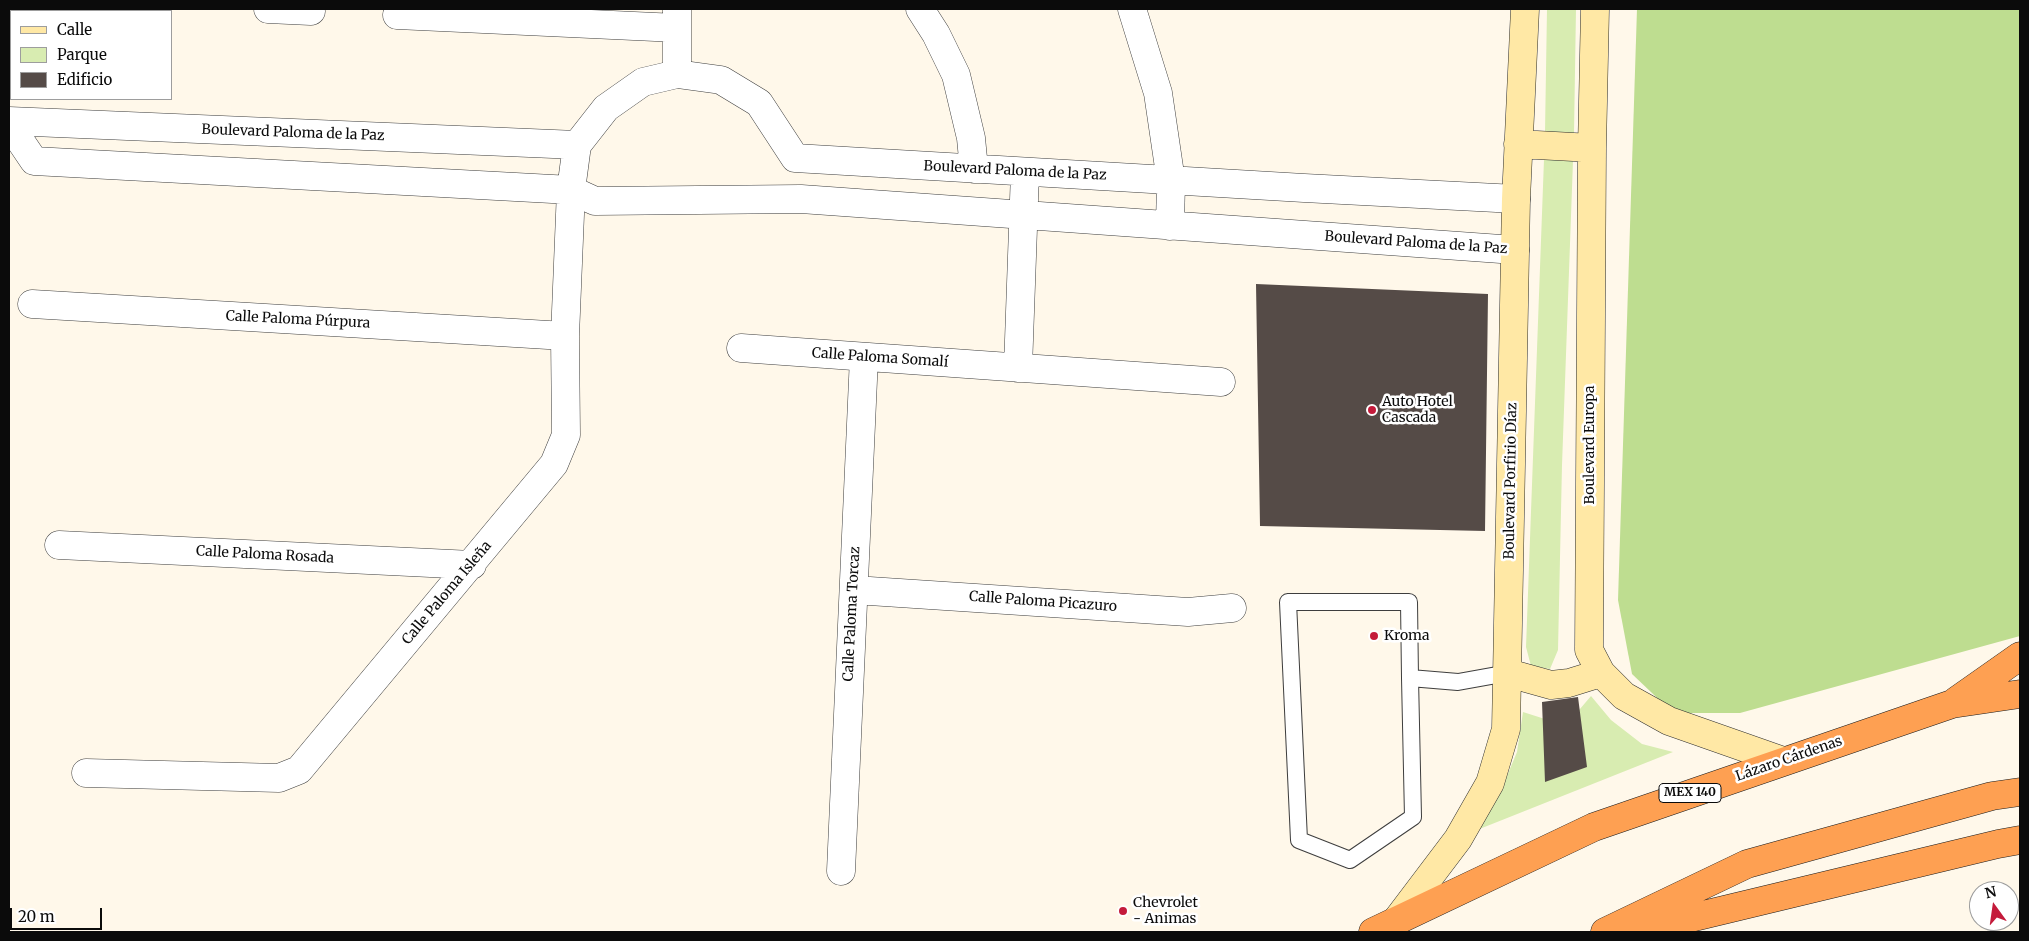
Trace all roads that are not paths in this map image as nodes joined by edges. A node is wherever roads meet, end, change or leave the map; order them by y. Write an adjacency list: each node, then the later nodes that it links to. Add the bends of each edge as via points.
1 (268, 9): 6 (street)
2 (920, 9): 14 (street, via 956,75 971,138)
3 (1132, 9): 16 (street, via 1158,93)
4 (1525, 9): 11 (main road, Boulevard Porfirio Díaz)
5 (1595, 9): 13 (main road, Boulevard Europa)
6 (311, 11)
7 (398, 14): 8 (street)
8 (677, 18): 9 (street)
9 (676, 74): 12 (street, Boulevard Paloma de la Paz, via 643,82 606,108); 14 (street, Boulevard Paloma de la Paz, via 721,80 759,104 794,158)
10 (9, 122): 12 (street, Boulevard Paloma de la Paz); 17 (street, Boulevard Paloma de la Paz, via 34,162)
11 (1518, 144): 13 (main road); 18 (main road, Boulevard Porfirio Díaz)
12 (577, 145): 17 (street, Boulevard Paloma de la Paz)
13 (1592, 148): 33 (main road, Boulevard Europa, via 1589,650)
14 (974, 168): 15 (street, Boulevard Paloma de la Paz)
15 (1025, 172): 16 (street, Boulevard Paloma de la Paz); 19 (street)
16 (1171, 180): 18 (street, Boulevard Paloma de la Paz); 20 (street)
17 (570, 190): 19 (street, Boulevard Paloma de la Paz, via 596,201 801,199); 23 (street, Calle Paloma Isleña)
18 (1516, 199): 21 (main road, Boulevard Porfirio Díaz)
19 (1023, 215): 20 (street, Boulevard Paloma de la Paz); 26 (street)
20 (1170, 226): 21 (street, Boulevard Paloma de la Paz)
21 (1515, 250): 34 (main road, Boulevard Porfirio Díaz)
22 (32, 304): 23 (street, Calle Paloma Púrpura)
23 (565, 336): 29 (street, Calle Paloma Isleña, via 566,435 554,464)
24 (741, 348): 25 (street, Calle Paloma Somalí)
25 (864, 357): 26 (street, Calle Paloma Somalí); 30 (street, Calle Paloma Torcaz)
26 (1018, 368): 27 (street, Calle Paloma Somalí)
27 (1221, 382)
28 (59, 545): 29 (street, Calle Paloma Rosada)
29 (472, 565): 39 (street, Calle Paloma Isleña, via 299,770 279,778)
30 (854, 590): 31 (street, Calle Paloma Picazuro, via 1188,612); 42 (street, Calle Paloma Torcaz)
31 (1232, 608)
32 (2020, 656): 37 (highway)
33 (1601, 672): 34 (main road, via 1569,683 1550,685); 38 (main road, Boulevard Europa, via 1624,696 1669,721)
34 (1508, 673): 35 (lane, via 1458,682); 43 (main road, Boulevard Porfirio Díaz, via 1506,729 1490,783 1458,839)
35 (1410, 678): 35 (lane, via 1413,817 1350,860 1299,840 1288,602 1409,602)
36 (2020, 694): 37 (highway, Lázaro Cárdenas / MEX 140)
37 (1952, 704): 38 (highway, Lázaro Cárdenas / MEX 140)
38 (1783, 761): 43 (highway, Lázaro Cárdenas / MEX 140, via 1594,826)
39 (86, 773)
40 (2020, 792): 44 (highway, via 1992,796 1748,864)
41 (2020, 840): 45 (highway)
42 (841, 871)
43 (1385, 927)
44 (1605, 932)
45 (1630, 932)

